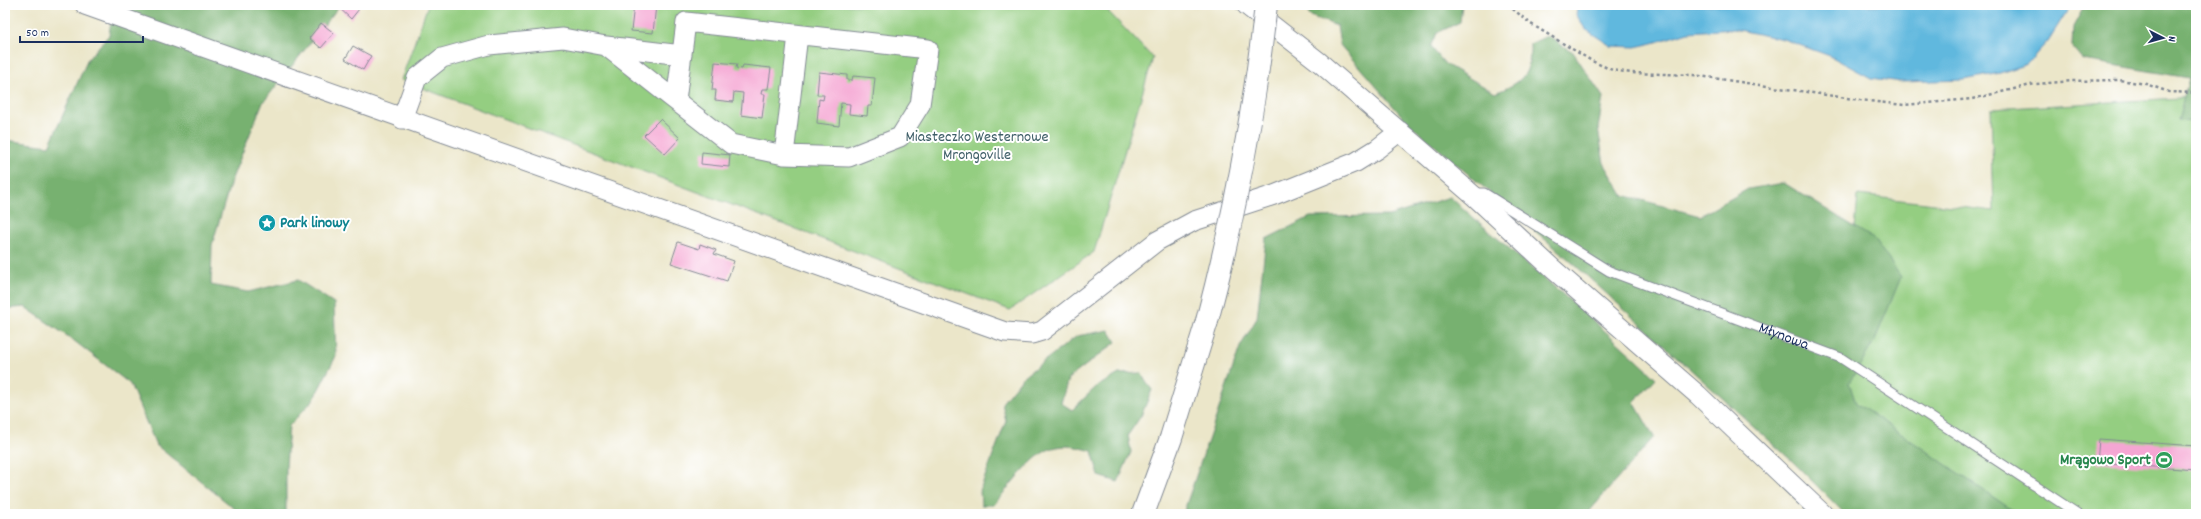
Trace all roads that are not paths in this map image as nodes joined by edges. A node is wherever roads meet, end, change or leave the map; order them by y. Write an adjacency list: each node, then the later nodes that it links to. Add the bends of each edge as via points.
1 (85, 5): 8 (street)
2 (1246, 5): 9 (street, via 1318,61)
3 (1266, 5): 12 (main road, bridge, via 1244,161 1233,216 1207,321 1171,438)
4 (798, 35): 6 (street, via 686,22); 10 (street); 10 (street, via 928,49 920,105 900,137 849,157)
5 (606, 46): 6 (street); 7 (street); 8 (street, via 563,38 489,45 442,58 417,78)
6 (682, 55): 7 (street)
7 (676, 101): 10 (street, via 731,144)
8 (402, 119): 9 (street, via 1005,332 1032,334 1053,324 1158,241 1194,221 1274,195 1356,162)
9 (1400, 131): 11 (street)
10 (784, 155)
11 (1474, 196): 13 (street, via 1553,269 1698,395); 14 (lane, Młynowa, via 1484,193 1609,271 1841,358)
12 (1143, 514)
13 (1823, 514)
14 (2078, 514)

